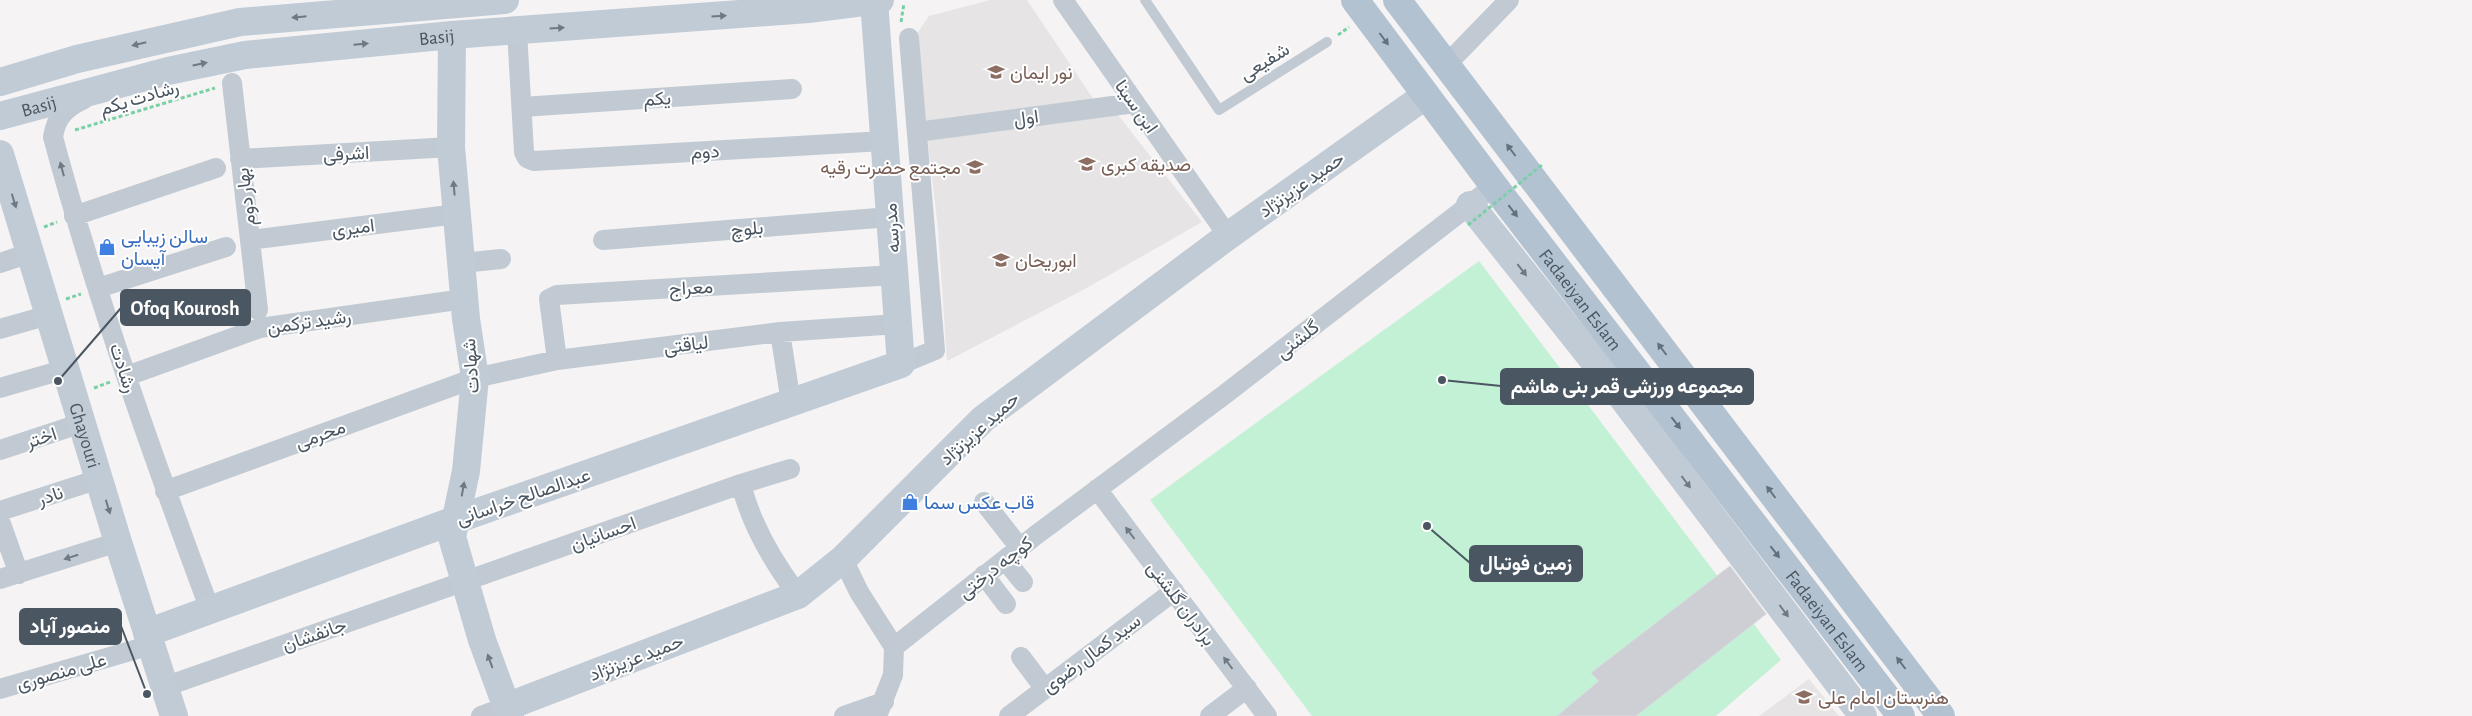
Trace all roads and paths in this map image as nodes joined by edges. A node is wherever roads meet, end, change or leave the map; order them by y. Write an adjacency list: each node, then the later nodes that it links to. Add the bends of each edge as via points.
1 (505, 0): 9 (street, Basij)
2 (877, 0): 10 (street, Basij, one-way to 2, via 808,9); 25 (street, مدرسه)
3 (904, 0): 11 (path)
4 (1063, 0): 20 (street, ابن سینا)
5 (1145, 0): 13 (lane, شفیعی, via 1220,110)
6 (1355, 0): 19 (main road, Fadaeiyan Eslam, one-way to 19)
7 (1397, 0): 14 (main road, Fadaeiyan Eslam)
8 (1509, 0): 14 (street)
9 (455, 2): 16 (street, Basij, one-way to 16, via 240,22 77,59)
10 (517, 31): 12 (street, Basij); 21 (street)
11 (905, 32): 23 (street)
12 (452, 35): 15 (street, Basij, one-way to 12, via 245,55); 26 (street, شهادت)
13 (1327, 42)
14 (1446, 65): 100 (main road, Fadaeiyan Eslam, one-way to 14)
15 (132, 80): 22 (street, Basij); 24 (street, via 99,92 63,112 55,124)
16 (0, 82)
17 (232, 83): 24 (path, رشادت یکم); 28 (street, بهار دوم)
18 (792, 89): 21 (street, یکم)
19 (1426, 95): 31 (main road, Fadaeiyan Eslam); 36 (street, حمید عزیزنژاد)
20 (1134, 103): 23 (street, اول); 36 (street, ابن سینا)
21 (522, 107): 25 (street, دوم, via 524,152 534,161)
22 (0, 116)
23 (917, 132): 53 (street, via 935,350)
24 (53, 137): 34 (street, رشادت, one-way to 24)
25 (884, 141): 35 (street, مدرسه)
26 (451, 147): 28 (street, اشرفی); 32 (street, شهادت, one-way to 26)
27 (0, 154): 39 (street, Ghayouri, one-way to 39)
28 (240, 160): 37 (street, بهار دوم)
29 (1542, 165): 33 (path, bridge)
30 (216, 168): 34 (street)
31 (1494, 186): 33 (street, گلشنی); 99 (main road, Fadaeiyan Eslam, one-way to 99)
32 (457, 214): 37 (street, امیری); 43 (street, شهادت)
33 (1469, 215): 65 (street, گلشنی); 98 (street, one-way to 98, via 1609,380)
34 (74, 216): 39 (path); 45 (street, رشادت)
35 (890, 217): 38 (street, بلوچ); 44 (street, مدرسه)
36 (1228, 236): 73 (street, حمید عزیزنژاد, via 983,419)
37 (250, 240): 48 (street, بهار دوم)
38 (603, 240)
39 (27, 243): 42 (street); 47 (street, Ghayouri)
40 (226, 247): 45 (street)
41 (501, 258): 43 (street)
42 (0, 262)
43 (462, 263): 46 (street, شهادت)
44 (894, 275): 49 (street, مدرسه); 52 (street, معراج, via 557,295 549,299 548,310)
45 (98, 288): 47 (path); 55 (street, رشادت)
46 (464, 299): 55 (street, رشید ترکمن, via 260,328); 56 (street, شهادت)
47 (48, 310): 50 (street); 54 (street, Ghayouri)
48 (258, 310)
49 (898, 324): 51 (street, لیاقتی); 53 (street, مدرسه)
50 (0, 329)
51 (780, 332): 52 (street, لیاقتی); 59 (street)
52 (557, 360): 56 (street, لیاقتی)
53 (901, 364): 59 (street, عبدالصالح خراسانی)
54 (66, 369): 57 (street); 58 (street, Ghayouri)
55 (127, 376): 58 (path); 66 (street, رشادت)
56 (475, 378): 66 (street, محرمی); 69 (street, شهادت, one-way to 56, via 460,507 466,471)
57 (0, 388)
58 (74, 395): 60 (street, Ghayouri)
59 (791, 402): 69 (street, عبدالصالح خراسانی)
60 (82, 423): 61 (street, اختر); 63 (street, Ghayouri)
61 (0, 450)
62 (790, 470): 64 (street, احسانیان)
63 (99, 479): 68 (street, نادر); 71 (street, Ghayouri, one-way to 71)
64 (741, 484): 77 (street, احسانیان); 80 (street, via 772,559)
65 (1097, 489): 72 (street, کوچه درختی); 79 (street, برادران گلشنی, one-way to 65)
66 (165, 491): 82 (street, رشادت)
67 (984, 502): 72 (street)
68 (0, 511)
69 (454, 520): 77 (street, شهادت, via 452,537); 82 (street, عبدالصالح خراسانی)
70 (0, 521): 74 (street)
71 (118, 542): 74 (street, one-way to 74); 83 (street, Ghayouri)
72 (1012, 554): 75 (street, کوچه درختی); 78 (street)
73 (842, 559): 80 (street, حمید عزیزنژاد); 84 (street)
74 (19, 574): 76 (street)
75 (984, 575): 81 (street); 84 (street, کوچه درختی)
76 (0, 580)
77 (464, 582): 86 (street, جانفشان); 91 (street, شهادت, one-way to 77)
78 (1023, 582)
79 (1174, 591): 87 (street, برادران گلشنی, one-way to 79); 89 (street, سید کمال رضوی)
80 (798, 595): 91 (street, حمید عزیزنژاد)
81 (1006, 604)
82 (210, 610): 83 (street, عبدالصالح خراسانی)
83 (149, 639): 86 (street, Ghayouri); 88 (street, علی منصوری)
84 (894, 647): 90 (street, via 893,675)
85 (1021, 657): 89 (street)
86 (164, 687): 92 (street, Ghayouri)
87 (1247, 688): 96 (street); 97 (street, برادران گلشنی)
88 (0, 689)
89 (1044, 689): 95 (street, سید کمال رضوی)
90 (880, 709): 94 (street)
91 (508, 712): 93 (street)
92 (174, 716)
93 (481, 716)
94 (844, 716)
95 (1008, 716)
96 (1210, 716)
97 (1267, 716)
98 (1863, 716)
99 (1901, 716)
100 (1941, 716)

